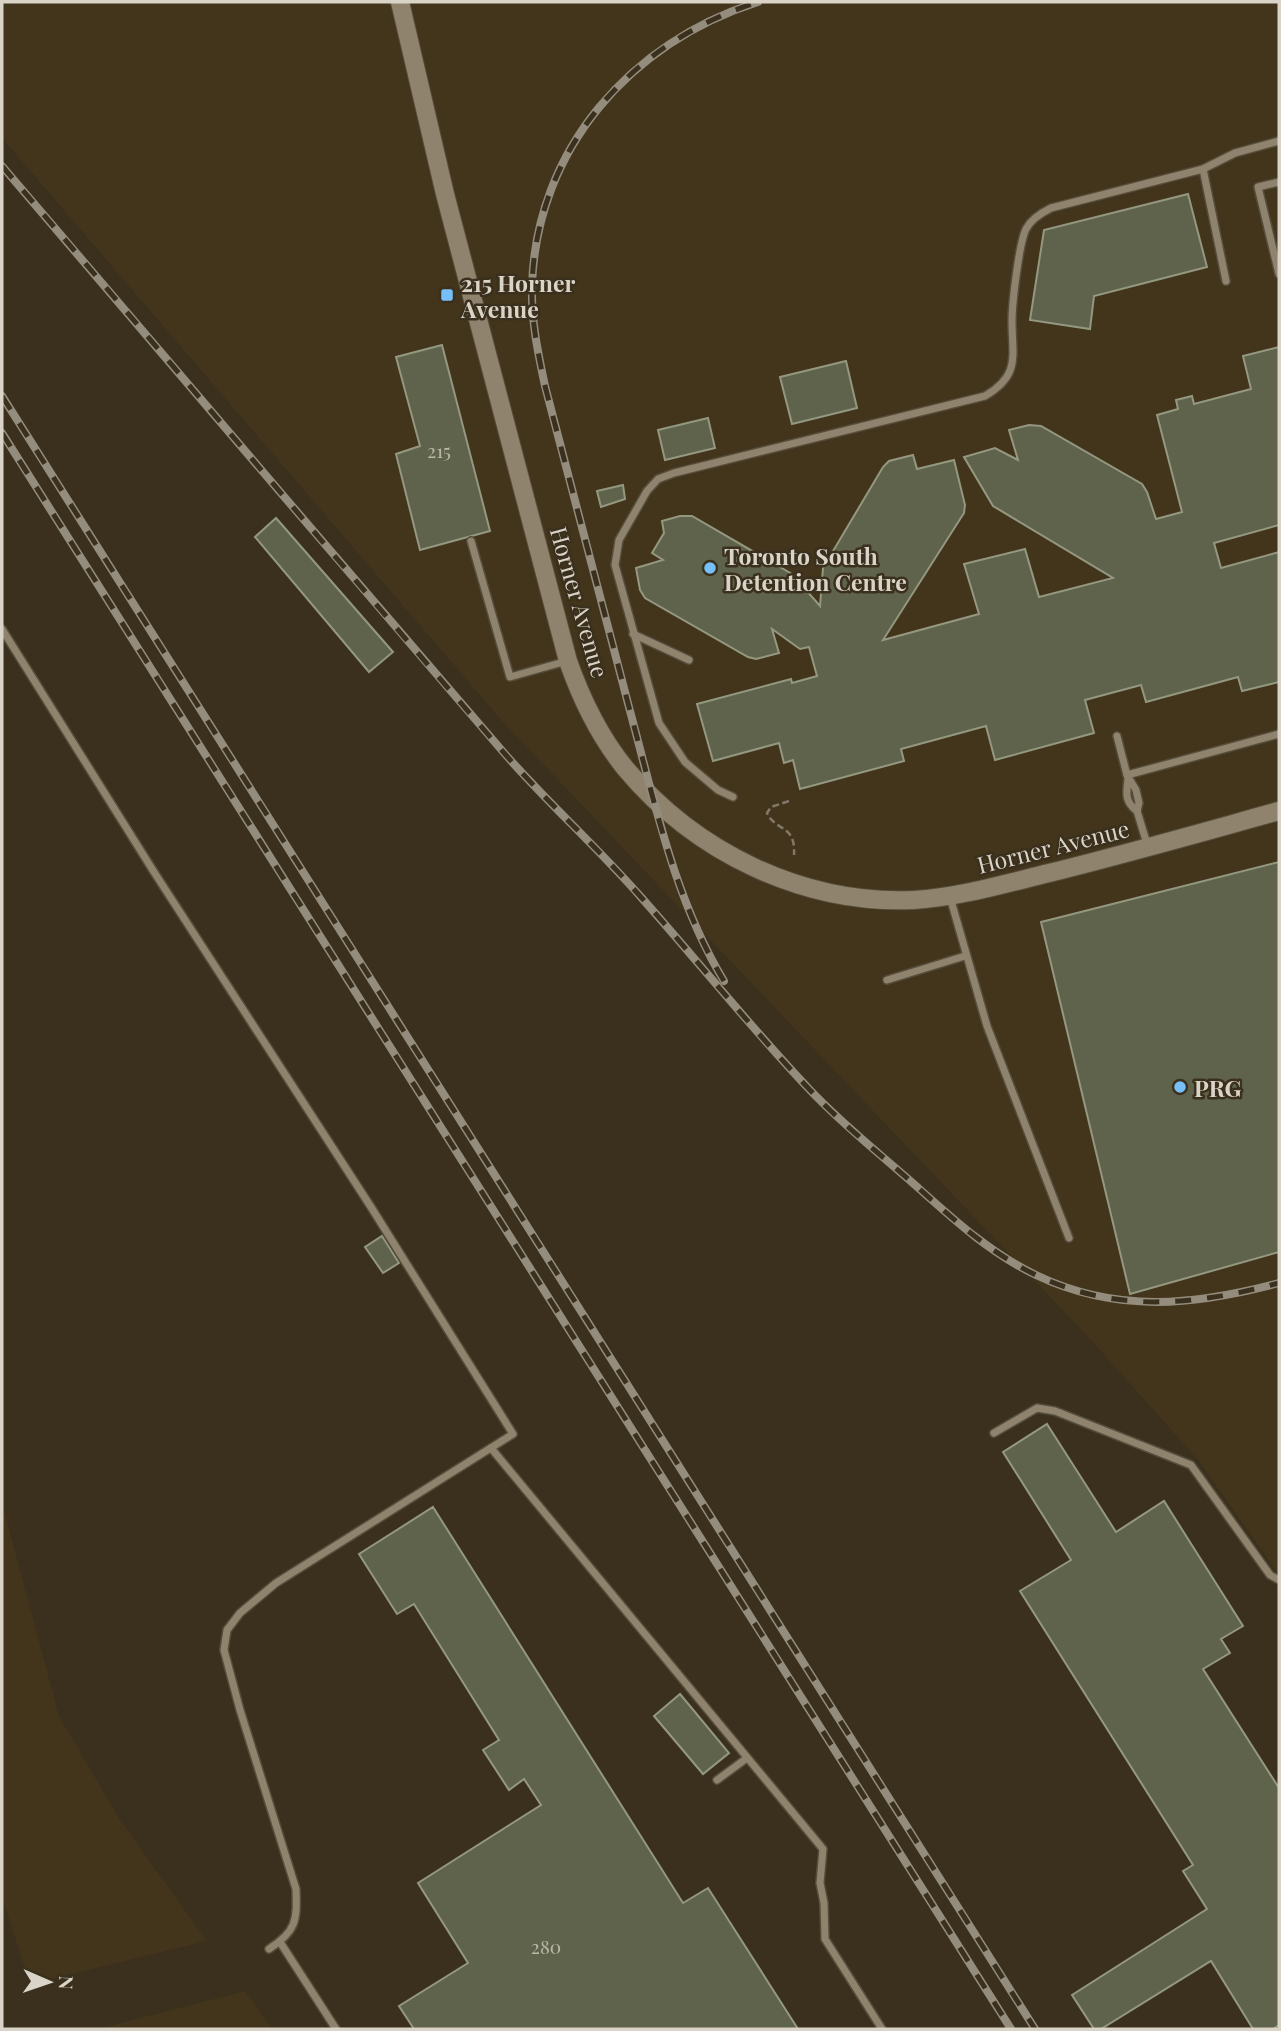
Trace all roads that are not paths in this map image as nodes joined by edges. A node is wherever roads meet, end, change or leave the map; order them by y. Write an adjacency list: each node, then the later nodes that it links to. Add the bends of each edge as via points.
1 (400, 2): 10 (main road, Horner Avenue, via 445,194)
2 (1279, 141): 3 (lane, via 1235,153)
3 (1203, 169): 6 (lane); 9 (lane, via 1051,208 1037,216 1026,228 1023,241 1013,308 1011,372 1001,386 985,396 658,479 619,540 615,565)
4 (1279, 181): 5 (lane, via 1258,187)
5 (1279, 274)
6 (1226, 281)
7 (471, 541): 10 (lane, via 510,677)
8 (2, 629): 23 (lane, via 513,1434)
9 (633, 634): 11 (lane); 15 (lane, via 659,723 685,762)
10 (568, 660): 18 (main road, Horner Avenue, via 585,702 625,767 678,821 705,841 770,875 808,888 883,899)
11 (689, 660)
12 (1279, 734): 14 (lane)
13 (1117, 736): 14 (lane)
14 (1128, 777): 17 (lane, via 1136,790)
15 (733, 797)
16 (1279, 811): 17 (main road, Horner Avenue)
17 (1148, 848): 18 (main road, Horner Avenue)
18 (950, 897): 19 (lane)
19 (965, 956): 20 (lane); 21 (lane, via 987,1026)
20 (887, 980)
21 (1069, 1238)
22 (995, 1433): 24 (lane, via 1037,1408 1191,1465 1270,1575)
23 (491, 1448): 25 (lane); 27 (lane, via 276,1583 227,1630 228,1662 296,1889 296,1915 291,1931)
24 (1279, 1580)
25 (747, 1758): 26 (lane); 30 (lane, via 823,1850 820,1883 825,1939)
26 (717, 1780)
27 (280, 1942): 28 (lane); 29 (lane)
28 (269, 1949)
29 (336, 2029)
30 (881, 2029)

